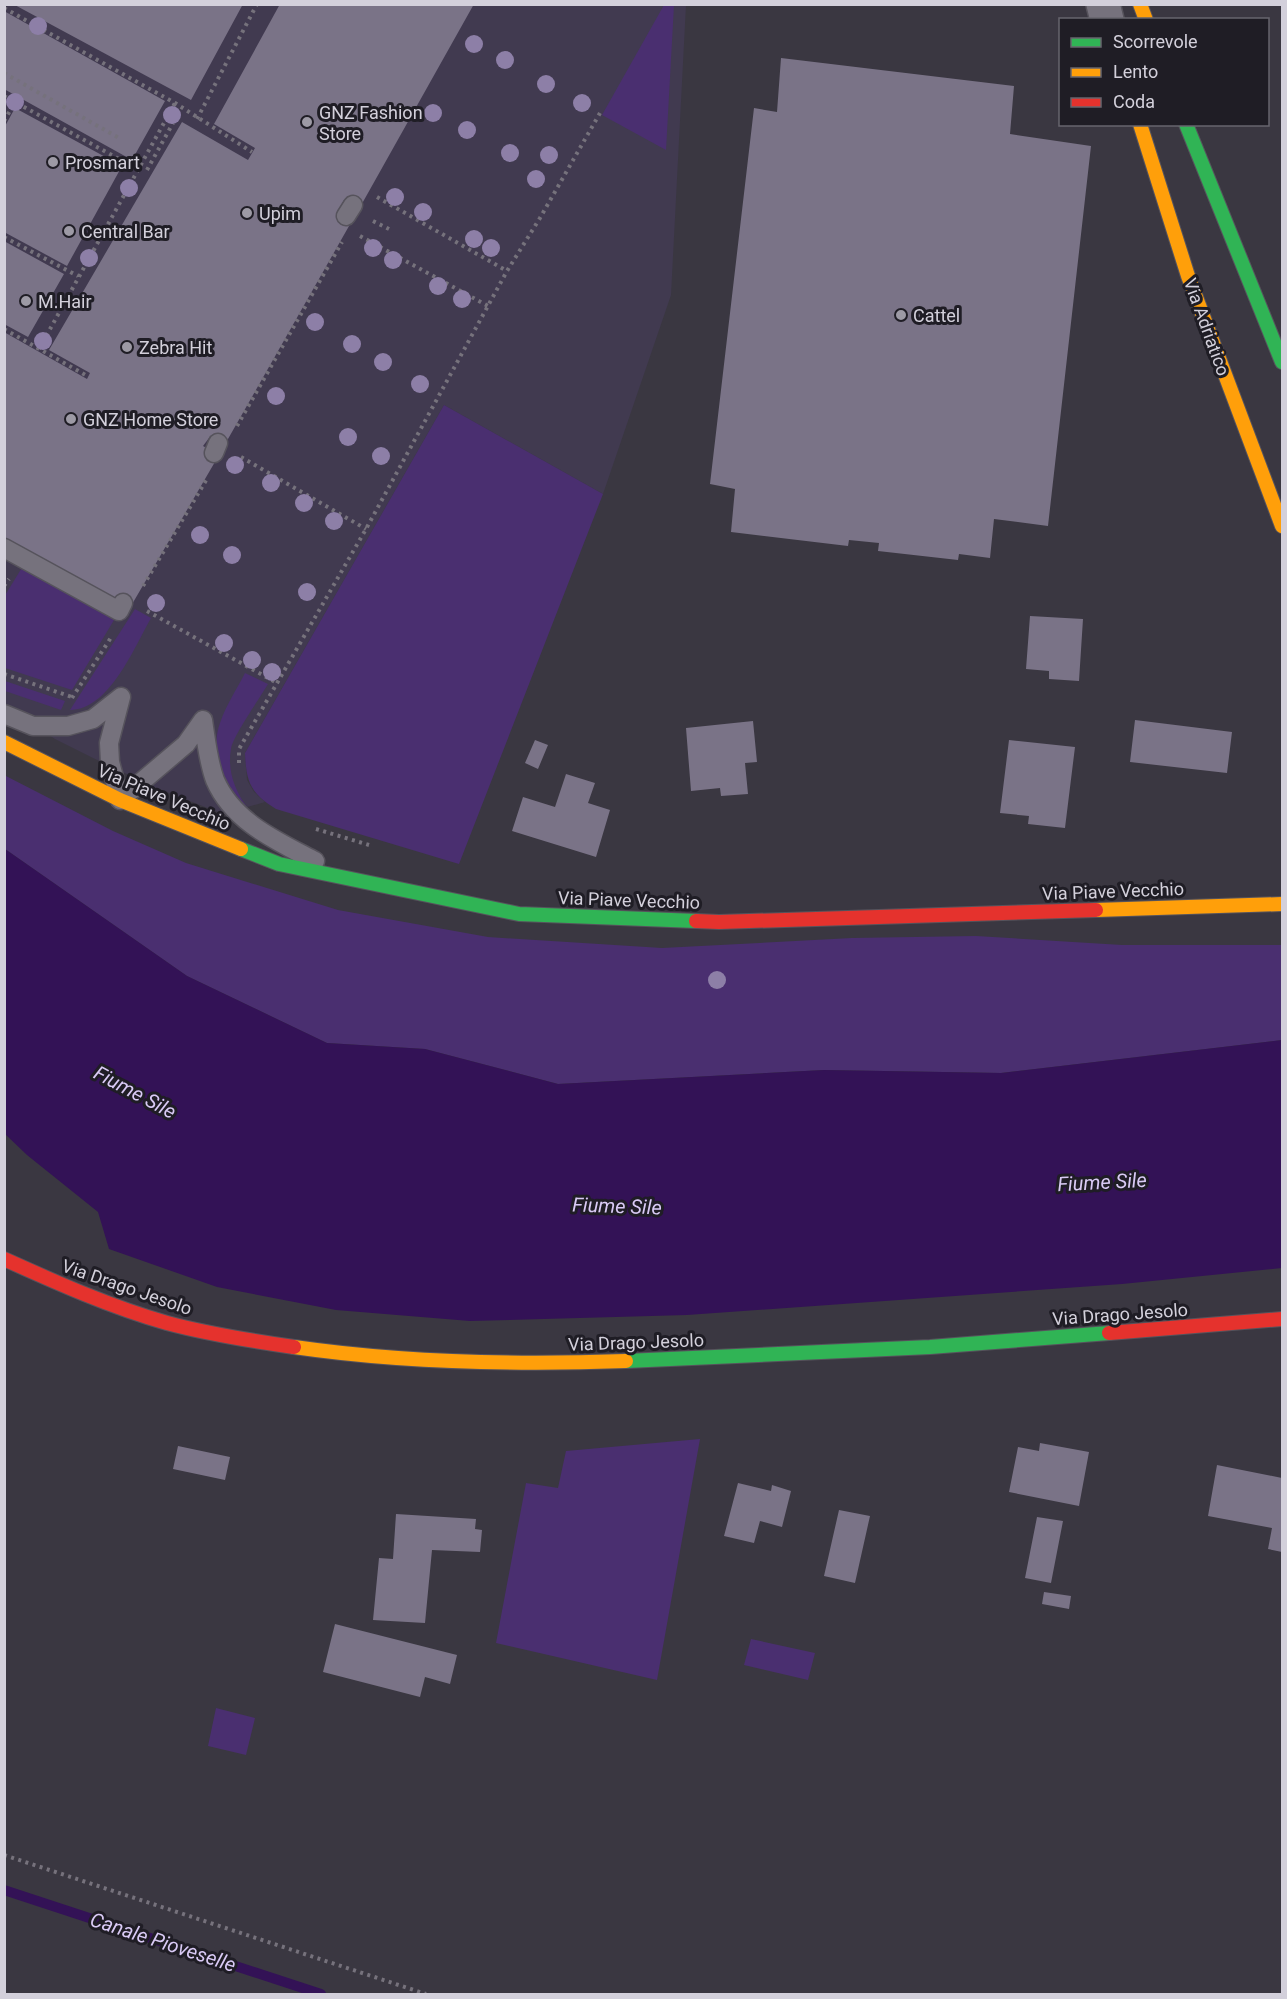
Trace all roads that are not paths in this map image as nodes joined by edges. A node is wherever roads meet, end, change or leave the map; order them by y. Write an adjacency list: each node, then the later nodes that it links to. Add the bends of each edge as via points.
1 (1141, 126): 4 (street, Via Adriatico, via 1188,276)
2 (1187, 126): 3 (street)
3 (1282, 362)
4 (1282, 526)
5 (4, 548): 6 (lane, via 119,611)
6 (123, 603)
7 (4, 714): 9 (lane, via 33,726 68,726 93,719 121,697 109,743)
8 (4, 742): 9 (street, Via Piave Vecchio)
9 (120, 800): 10 (street, Via Piave Vecchio, via 279,864); 10 (lane, via 186,744 203,720 209,759 225,797 262,833)
10 (348, 878): 11 (street, Via Piave Vecchio, via 519,914 707,921)
11 (1282, 904)
12 (4, 1259): 13 (street, Via Drago Jesolo, via 73,1290 167,1323 342,1354 428,1360 542,1364 754,1356)
13 (1282, 1320)

